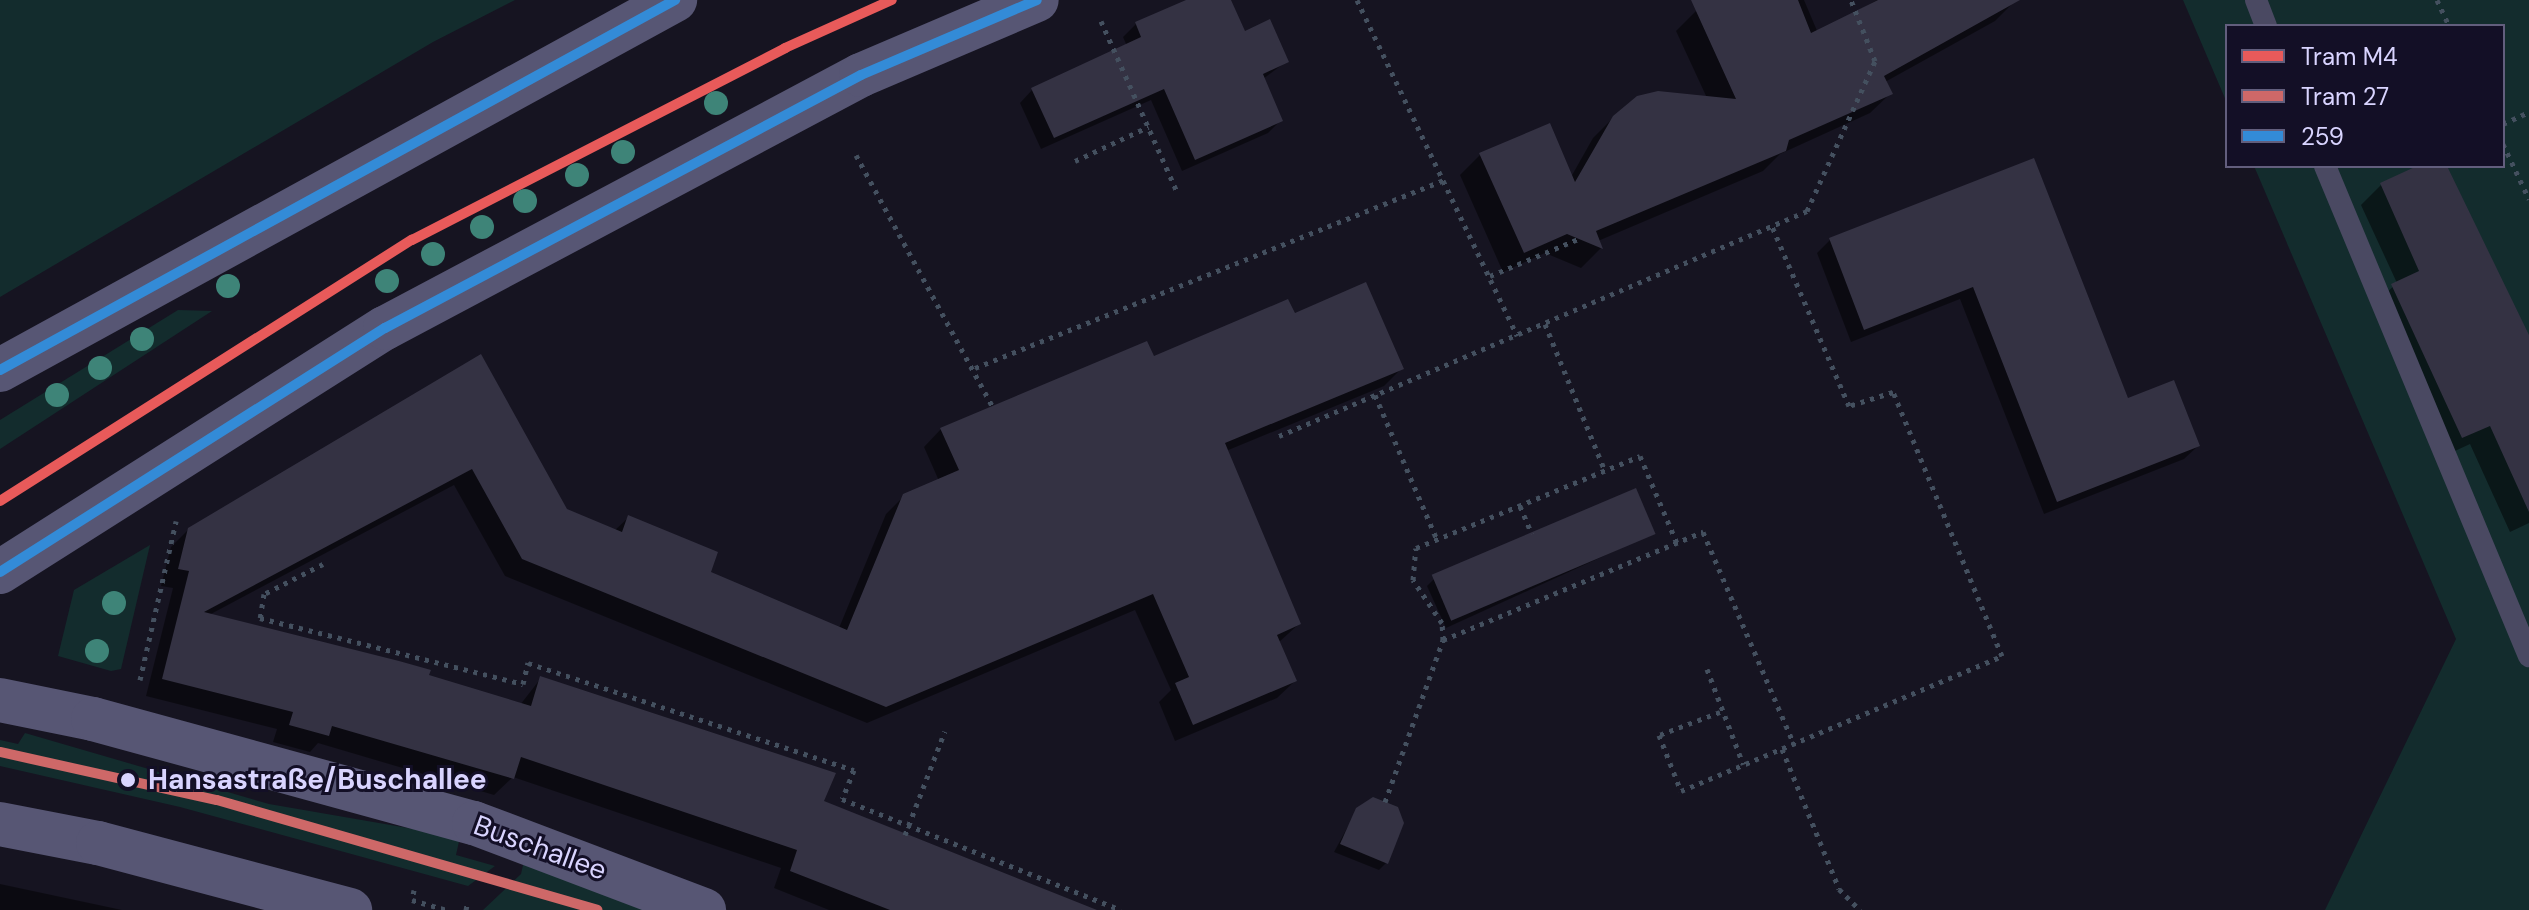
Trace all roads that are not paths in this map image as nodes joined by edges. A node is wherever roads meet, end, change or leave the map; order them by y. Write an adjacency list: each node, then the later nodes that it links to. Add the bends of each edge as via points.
1 (675, 0): 6 (main road)
2 (1037, 0): 7 (main road, via 861,75 385,328)
3 (2256, 0): 4 (lane)
4 (2265, 24)
5 (2326, 168): 8 (lane)
6 (0, 370)
7 (0, 572)
8 (2529, 656)
9 (0, 700): 12 (main road, Buschallee, via 93,719 474,823)
10 (0, 824): 11 (main road, via 98,843)
11 (350, 910)
12 (704, 910)

